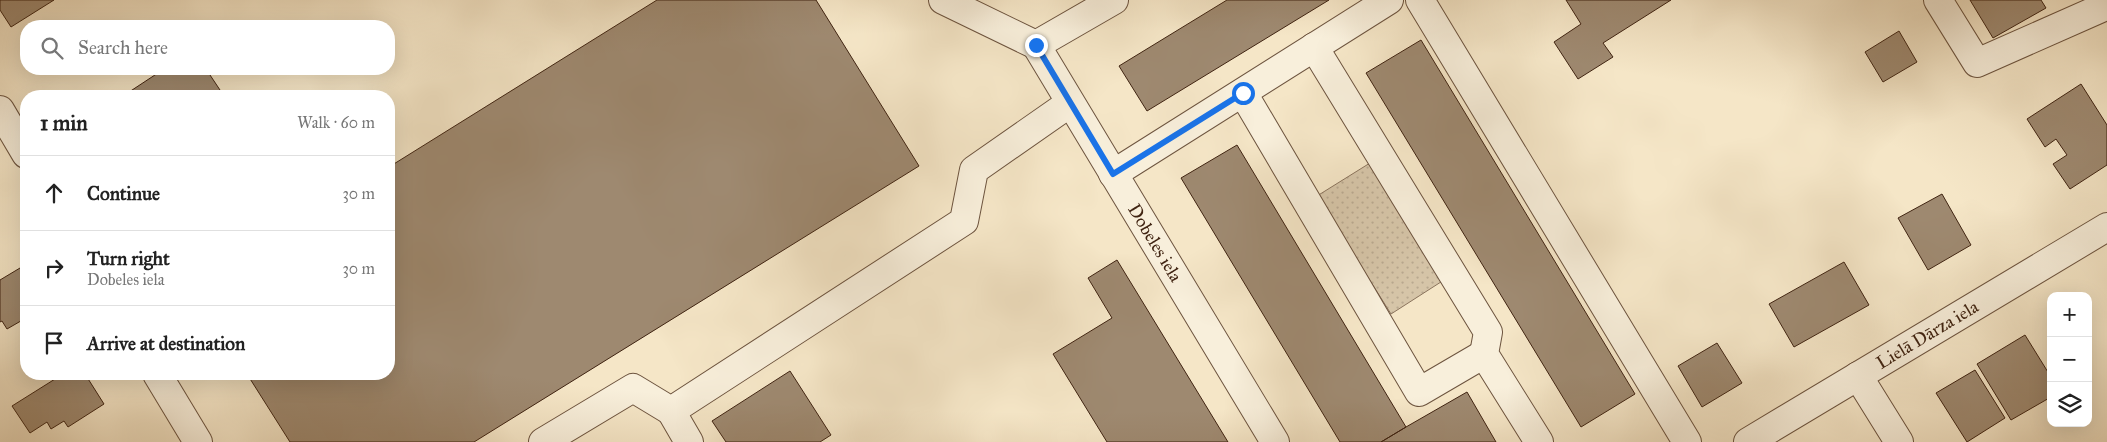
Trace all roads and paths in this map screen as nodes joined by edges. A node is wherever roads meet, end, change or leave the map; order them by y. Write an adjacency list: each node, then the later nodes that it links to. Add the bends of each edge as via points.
1 (943, 0): 8 (street)
2 (1114, 0): 8 (street)
3 (1389, 0): 9 (street)
4 (1420, 0): 25 (street)
5 (1938, 0): 7 (street, via 1977,63)
6 (2103, 0): 7 (street)
7 (2107, 6)
8 (1036, 45): 11 (street, Dobeles iela)
9 (1314, 47): 10 (street); 16 (street, via 1488,332)
10 (1243, 93): 14 (street); 16 (street, via 1419,392)
11 (1070, 102): 14 (street, Dobeles iela); 19 (street, via 974,170 964,221)
12 (0, 110): 13 (street)
13 (20, 144)
14 (1113, 174): 23 (street, Dobeles iela)
15 (2107, 227): 17 (street, Lielā Dārza iela)
16 (1484, 354): 24 (street)
17 (1858, 376): 26 (street, Lielā Dārza iela); 27 (street)
18 (161, 380): 20 (street)
19 (671, 411): 21 (street, via 633,388); 22 (street)
20 (198, 442)
21 (543, 442)
22 (689, 442)
23 (1275, 442)
24 (1539, 442)
25 (1687, 442)
26 (1748, 442)
27 (1899, 442)

